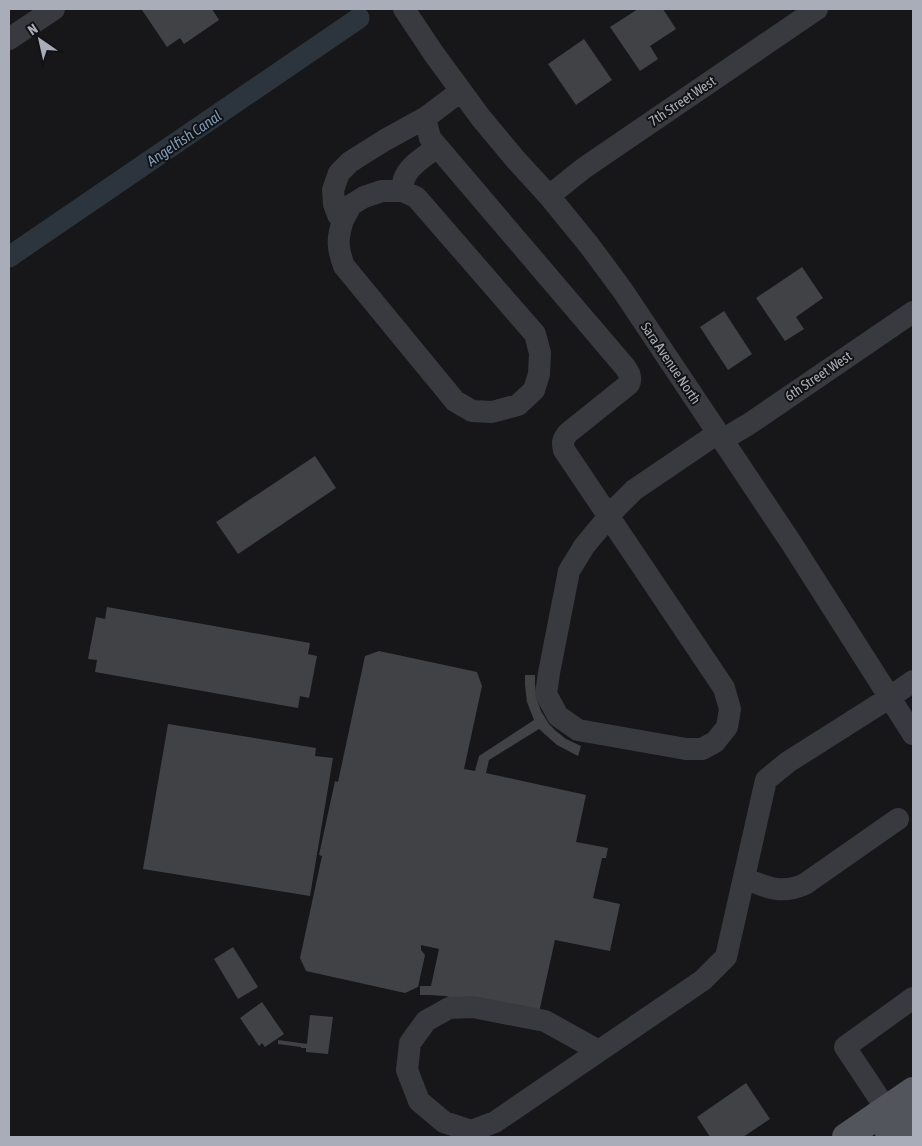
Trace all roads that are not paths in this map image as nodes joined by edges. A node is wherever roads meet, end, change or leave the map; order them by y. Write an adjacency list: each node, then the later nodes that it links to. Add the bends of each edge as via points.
1 (54, 9): 4 (street)
2 (404, 9): 5 (street, Sara Avenue North)
3 (817, 9): 9 (street, 7th Street West, via 584,168)
4 (9, 39)
5 (461, 91): 6 (street); 9 (street, Sara Avenue North, via 480,118)
6 (425, 118): 7 (street, via 430,138); 10 (street, via 350,162 339,173 334,204)
7 (437, 147): 8 (street, via 414,164 404,177); 13 (street, via 629,374 629,384 568,433 562,444)
8 (402, 192): 10 (street, via 382,191 364,196 351,205); 10 (street, via 416,197 535,334 540,374 534,390 518,405 492,412 472,411 455,401 344,266 338,251)
9 (549, 196): 12 (street, Sara Avenue North, via 622,291)
10 (343, 220)
11 (913, 312): 12 (street, 6th Street West, via 748,424)
12 (720, 437): 13 (street, 6th Street West, via 634,490); 15 (street, Sara Avenue North)
13 (610, 516): 13 (street, 6th Street West, via 724,688 730,709 727,727 716,742 702,749 578,730 558,716 546,694 569,572 585,545)
14 (913, 681): 15 (street)
15 (889, 698): 16 (street, Sara Avenue North); 18 (street, via 788,762 766,780)
16 (913, 734)
17 (898, 819): 18 (street, via 798,887 785,890 771,888)
18 (744, 878): 20 (street, via 726,957 703,980)
19 (913, 998): 22 (street, via 845,1047)
20 (598, 1051): 20 (street, via 495,1122 471,1131 444,1122 419,1101 407,1070 410,1043 426,1021 449,1008 473,1007 544,1021)
21 (913, 1091): 22 (main road)
22 (887, 1110): 24 (main road)
23 (913, 1121): 25 (main road)
24 (846, 1137)
25 (890, 1137)

